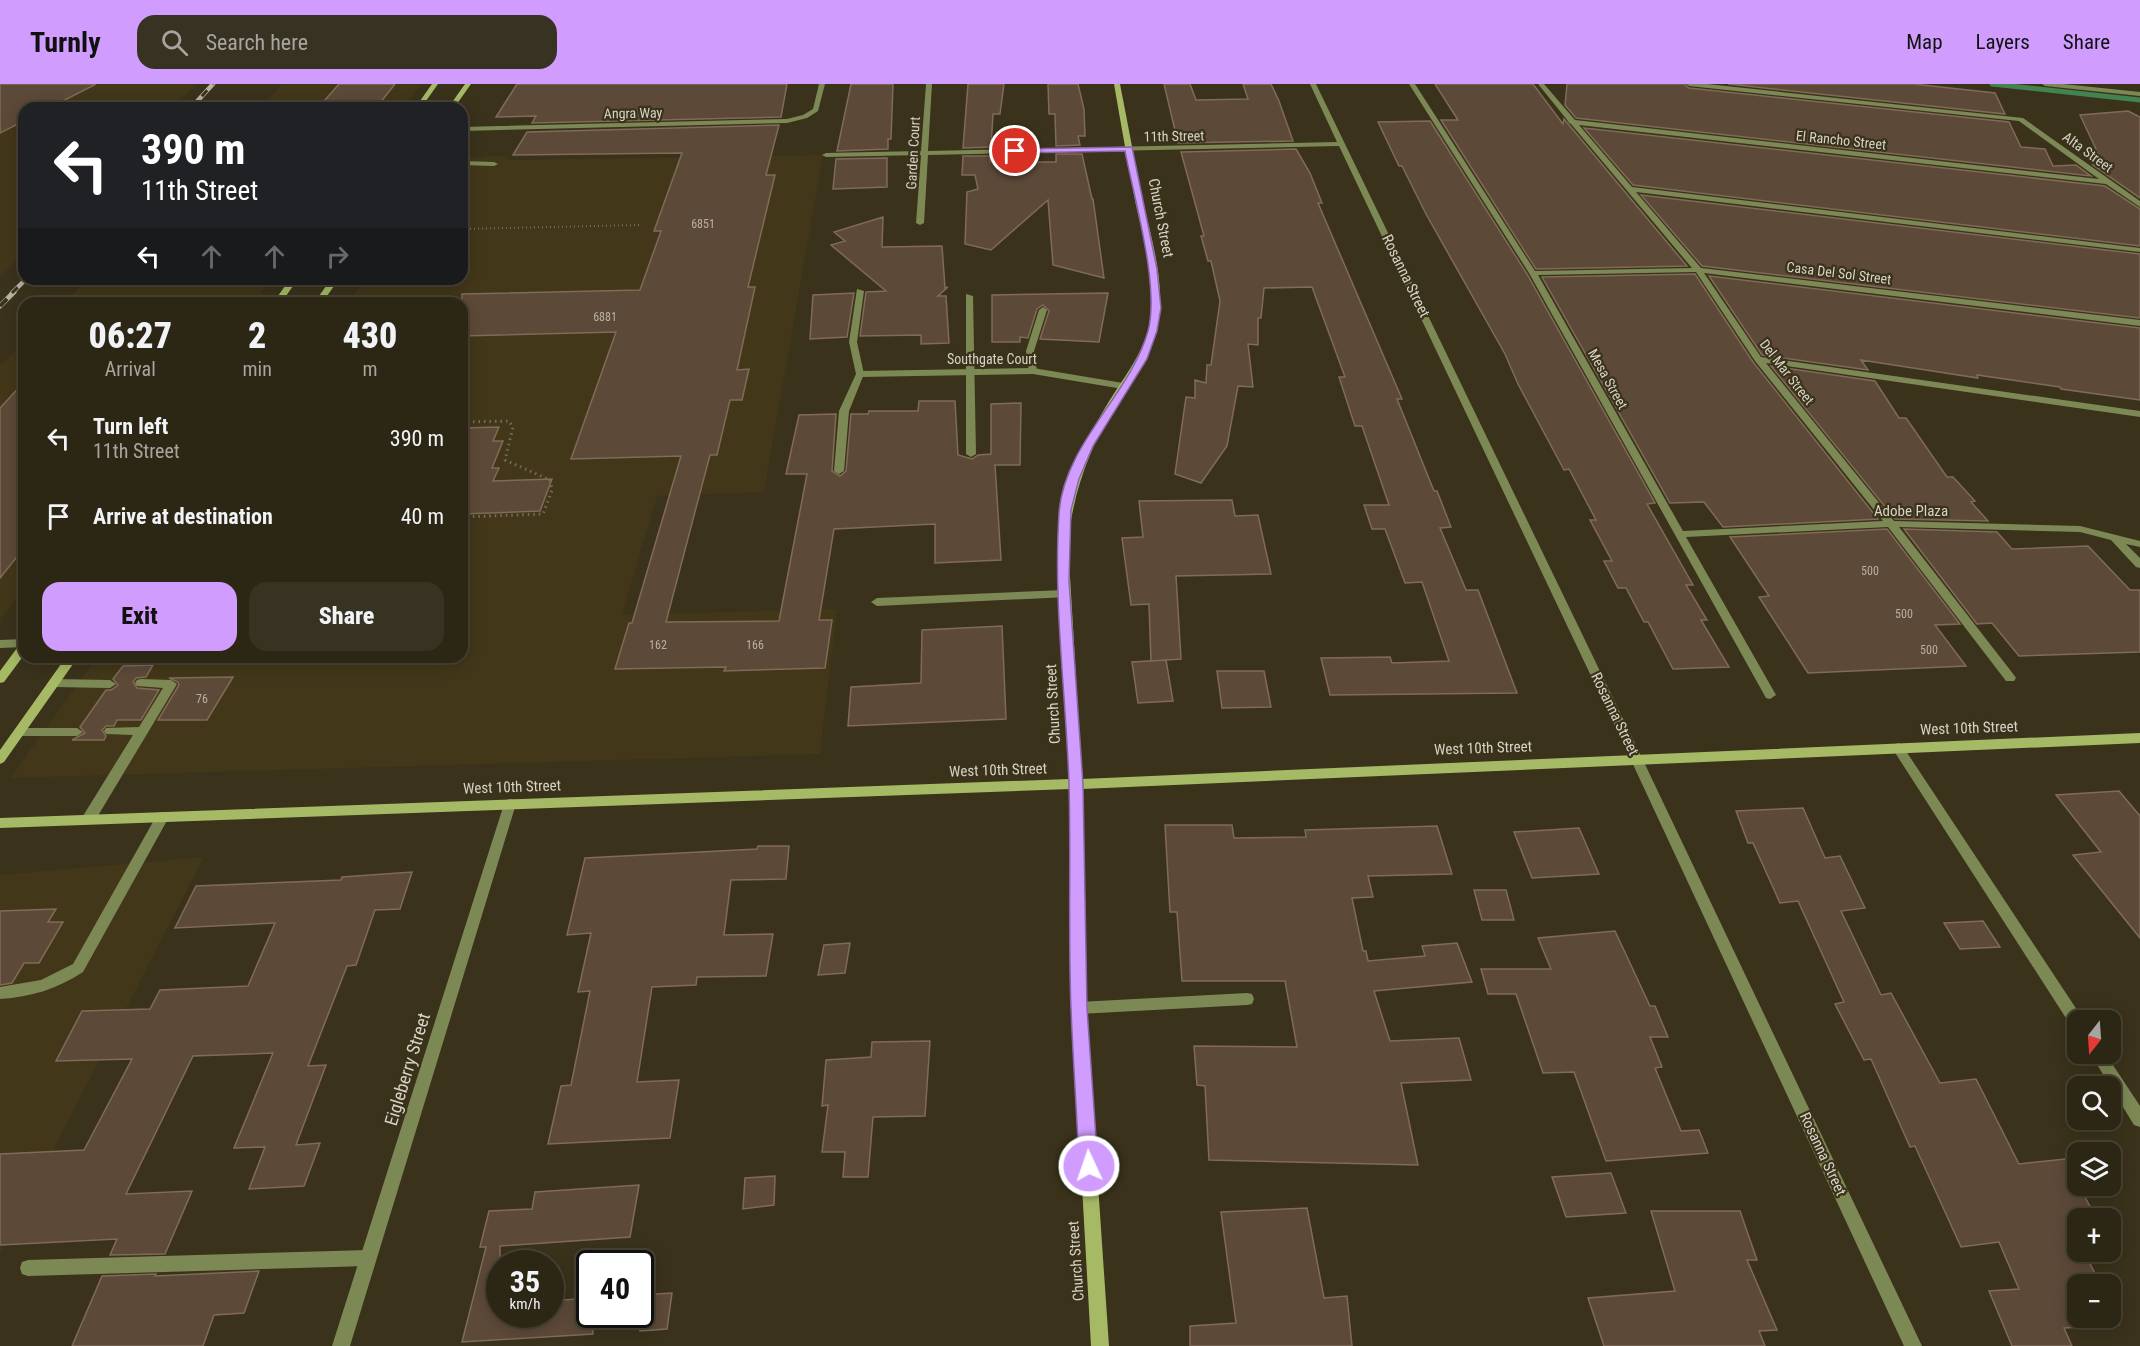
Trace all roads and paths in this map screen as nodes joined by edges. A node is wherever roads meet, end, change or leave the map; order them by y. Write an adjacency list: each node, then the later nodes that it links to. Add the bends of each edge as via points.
1 (435, 84): 12 (street)
2 (468, 84): 13 (street)
3 (822, 84): 15 (street, Angra Way, via 818,107 805,117 777,122)
4 (929, 84): 18 (street, Garden Court)
5 (1116, 84): 17 (street, Church Street)
6 (1313, 84): 16 (street, Rosanna Street)
7 (1412, 84): 30 (street, Mesa Street)
8 (1541, 84): 14 (street, Del Mar Street)
9 (1689, 84): 22 (street, Alta Street, via 2021,118)
10 (2045, 84): 11 (street)
11 (2140, 94)
12 (422, 102)
13 (455, 102)
14 (1571, 122): 22 (street, El Rancho Street); 23 (street, Del Mar Street)
15 (468, 129)
16 (1343, 144): 17 (street, 11th Street); 68 (street, Rosanna Street)
17 (1129, 148): 18 (street, 11th Street); 39 (street, Church Street, via 1153,269 1156,308 1142,359)
18 (925, 153): 19 (street, 11th Street); 25 (street, Garden Court)
19 (826, 155)
20 (468, 163): 21 (street)
21 (494, 164)
22 (2109, 182): 24 (street, Alta Street)
23 (1629, 189): 28 (street); 29 (street, Del Mar Street)
24 (2140, 205)
25 (920, 223)
26 (639, 225): 27 (path)
27 (468, 229)
28 (2140, 250)
29 (1698, 270): 30 (street, Casa Del Sol Street); 34 (street, Casa Del Sol Street); 35 (street, Del Mar Street)
30 (1533, 273): 46 (street, Mesa Street)
31 (860, 291): 38 (street, via 853,342)
32 (969, 296): 37 (street)
33 (1043, 310): 36 (street, via 1030,351)
34 (2140, 323)
35 (1758, 359): 40 (street); 45 (street, Del Mar Street)
36 (1033, 371): 37 (street, Southgate Court); 39 (street, Southgate Court)
37 (970, 372): 38 (street, Southgate Court); 42 (street)
38 (860, 374): 43 (street, via 844,411)
39 (1123, 386): 50 (street, Church Street, via 1088,446 1065,510)
40 (2140, 414)
41 (468, 422): 44 (path, via 509,421 513,427 505,460 550,480 552,490 543,514)
42 (971, 454)
43 (839, 471)
44 (468, 517)
45 (1891, 524): 46 (street, Adobe Plaza); 47 (street, Adobe Plaza, via 2080,529); 56 (street, Del Mar Street)
46 (1680, 534): 61 (street, Mesa Street)
47 (2114, 538): 48 (street, Adobe Plaza); 49 (street)
48 (2140, 544)
49 (2140, 565)
50 (1064, 594): 51 (street); 70 (street, Church Street)
51 (877, 602)
52 (0, 644): 53 (street)
53 (18, 645)
54 (18, 654): 57 (street)
55 (68, 663): 58 (street)
56 (2010, 678)
57 (0, 679)
58 (54, 683): 59 (street); 64 (street)
59 (110, 684)
60 (141, 684): 63 (street, via 171,684)
61 (1770, 695)
62 (110, 731): 63 (street)
63 (142, 731): 73 (street)
64 (19, 732): 65 (street); 69 (street)
65 (77, 732)
66 (2140, 738): 67 (street, West 10th Street)
67 (1898, 748): 68 (street, West 10th Street); 78 (street)
68 (1636, 758): 70 (street, West 10th Street); 85 (street, Rosanna Street)
69 (0, 759)
70 (1076, 784): 71 (street, West 10th Street); 77 (street, Church Street)
71 (510, 804): 72 (street, West 10th Street); 81 (street, Eigleberry Street)
72 (163, 817): 73 (street, West 10th Street); 75 (street, via 78,968 54,984)
73 (88, 819): 74 (street, West 10th Street)
74 (0, 823)
75 (0, 993)
76 (1247, 999): 77 (street)
77 (1079, 1008): 84 (street, Church Street)
78 (2069, 1010)
79 (2104, 1064): 80 (street)
80 (2140, 1119)
81 (368, 1258): 82 (street); 83 (street, Eigleberry Street)
82 (28, 1268)
83 (341, 1346)
84 (1100, 1346)
85 (1913, 1346)

